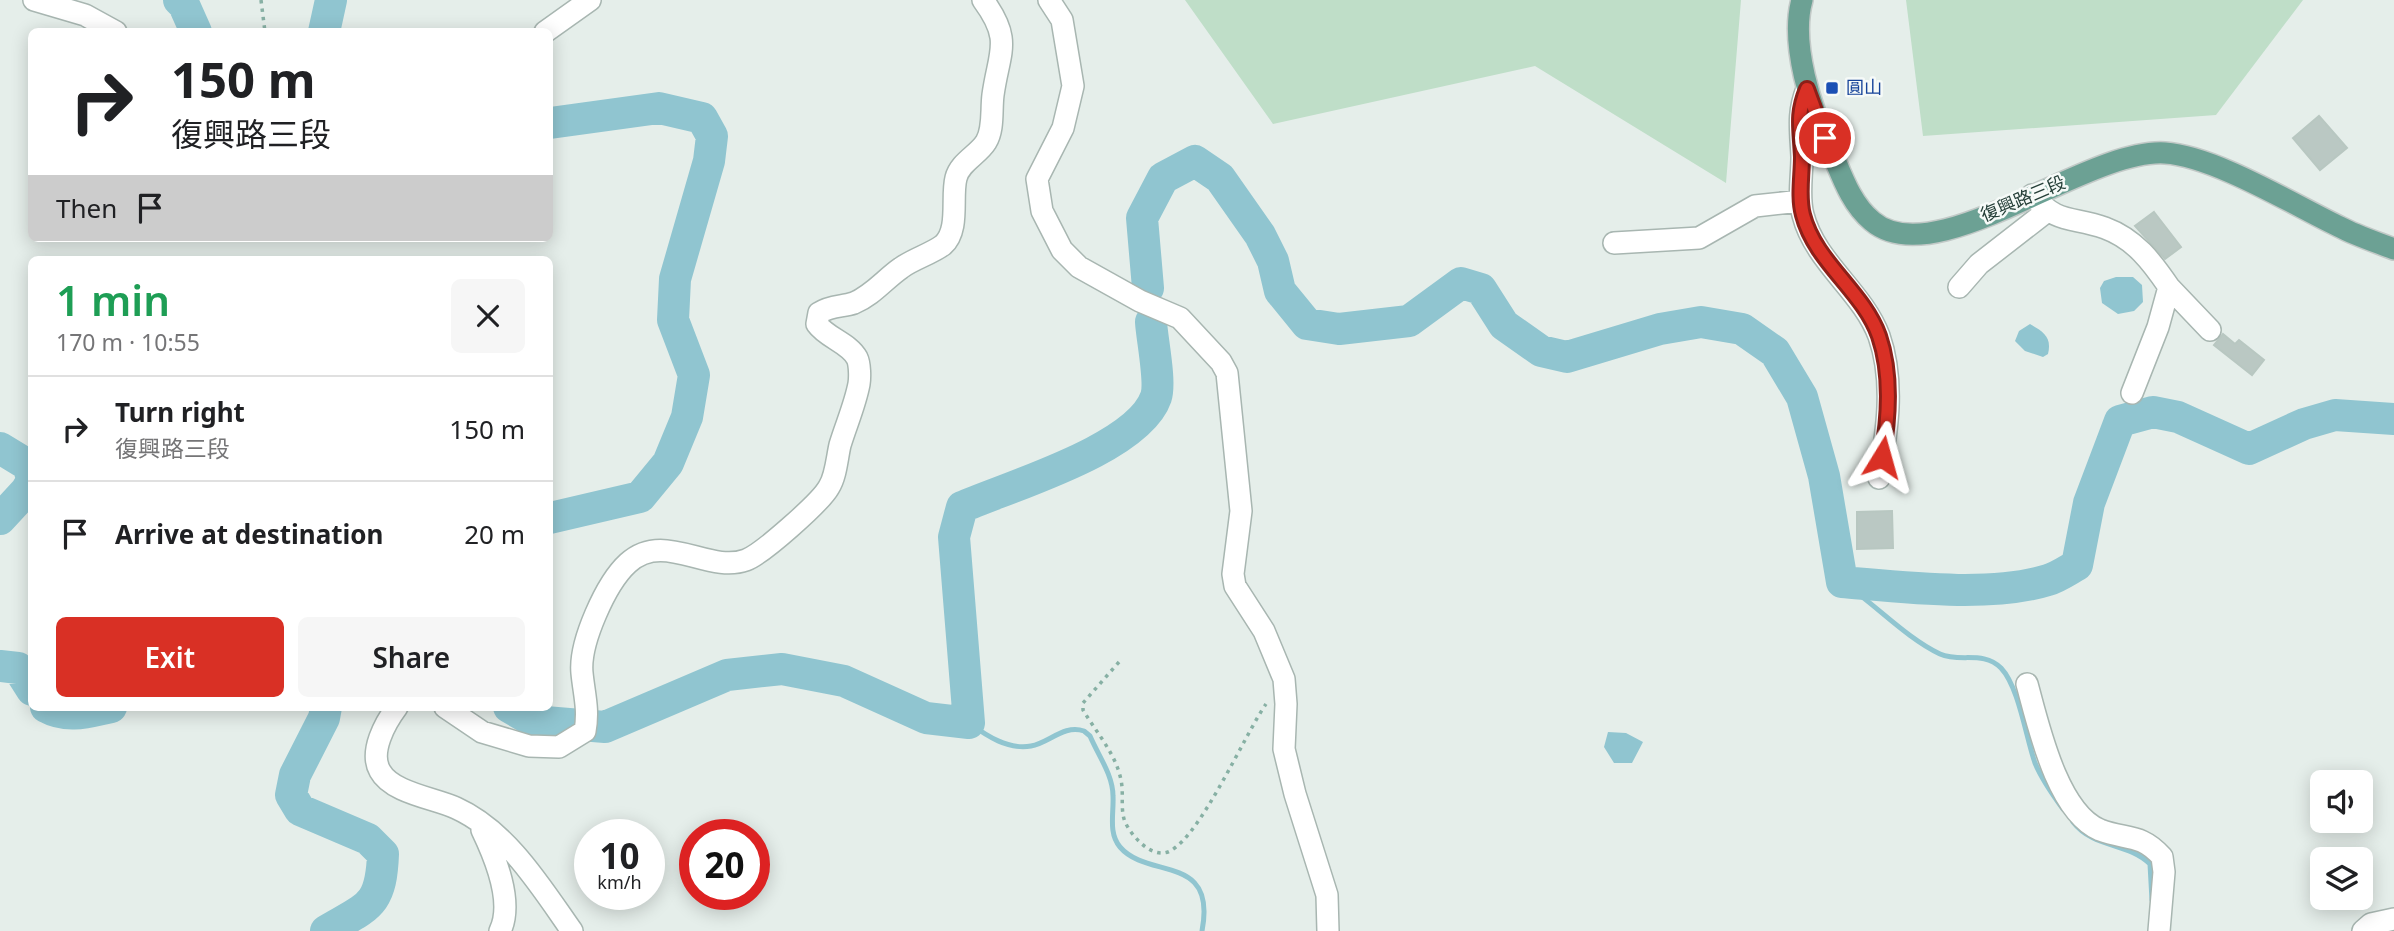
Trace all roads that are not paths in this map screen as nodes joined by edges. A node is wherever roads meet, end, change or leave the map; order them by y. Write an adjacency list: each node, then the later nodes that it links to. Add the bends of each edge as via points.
1 (34, 0): 6 (street, via 85,15)
2 (590, 0): 7 (street)
3 (983, 0): 20 (street, via 997,19 1001,66 993,91 990,132 956,176 953,218 944,244 901,268 871,294 819,313 817,324 823,332 858,360 860,382 830,486 747,560 731,563 658,551 643,553 627,563 598,610 582,653 587,722 559,747 529,746 482,732)
4 (1049, 0): 25 (street, via 1062,20 1073,86 1063,128 1037,179 1042,211 1062,250 1079,267 1140,302 1180,318 1227,373 1241,502 1235,586 1264,631 1284,679 1284,749 1327,895)
5 (1802, 0): 8 (main road, 復興路三段)
6 (109, 28)
7 (551, 28)
8 (1807, 89): 9 (street, via 1799,109); 10 (main road, 復興路三段, via 1814,116 1857,206 1873,223 1896,233 1923,236)
9 (1800, 201): 11 (street, via 1755,206 1699,238); 17 (street, via 1813,241 1868,314 1879,337 1889,407)
10 (2039, 203): 12 (main road, 復興路三段, via 2131,155 2167,153 2218,169); 13 (street); 14 (street, via 2126,238 2151,259)
11 (1614, 243)
12 (2394, 249)
13 (1959, 287)
14 (2169, 287): 15 (street); 16 (street)
15 (2210, 330)
16 (2132, 393)
17 (1879, 478)
18 (2027, 684): 26 (street, via 2053,771 2086,822 2100,830 2140,838 2162,857)
19 (395, 711): 21 (street, via 377,748 381,774 394,784 458,808)
20 (451, 711)
21 (480, 825): 23 (street, via 503,892); 24 (street, via 527,866)
22 (2394, 919): 27 (street)
23 (500, 931)
24 (572, 931)
25 (1328, 931)
26 (2159, 931)
27 (2362, 931)

